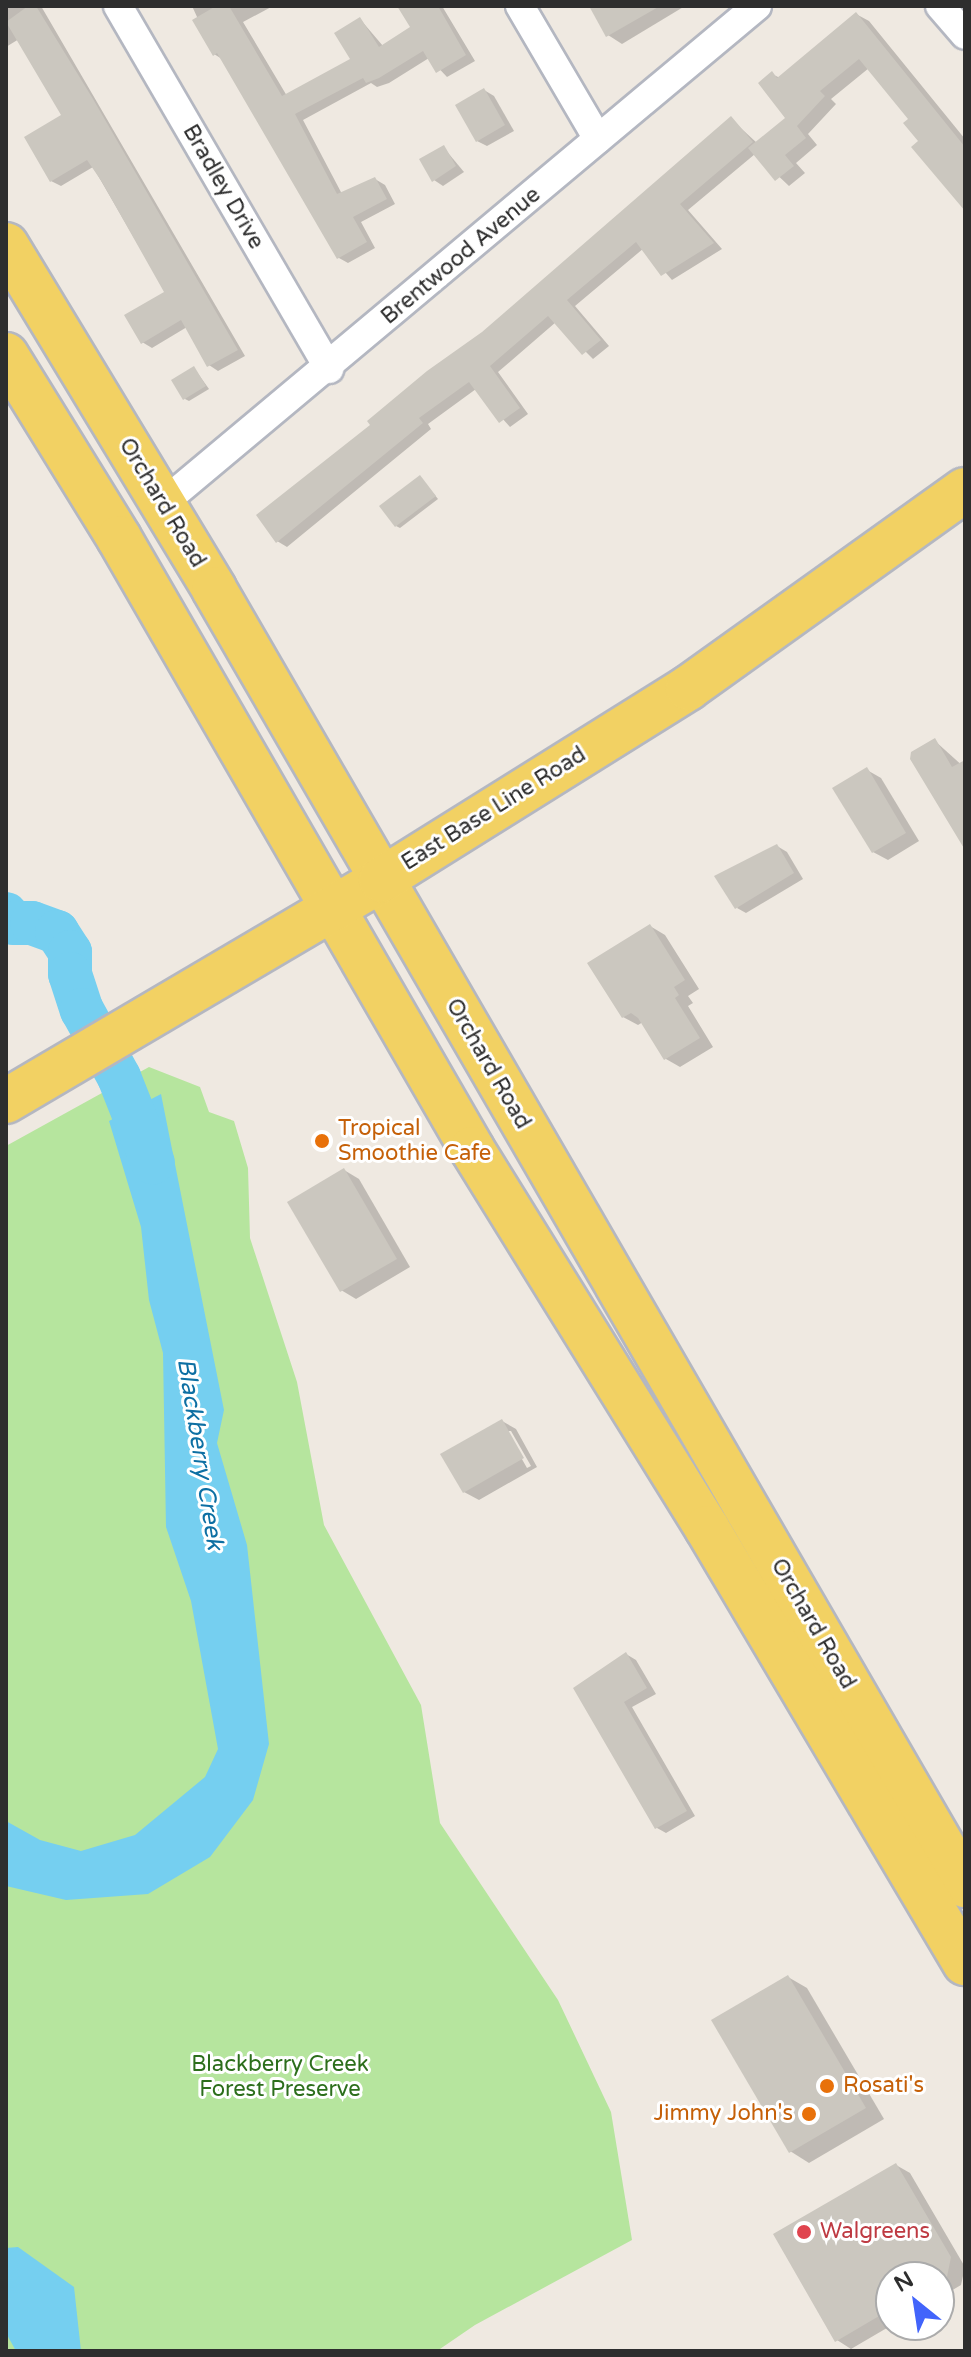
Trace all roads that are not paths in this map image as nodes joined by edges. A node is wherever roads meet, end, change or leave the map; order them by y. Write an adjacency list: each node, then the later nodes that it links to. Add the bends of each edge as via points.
1 (118, 6): 9 (street, Bradley Drive)
2 (520, 6): 6 (street)
3 (757, 6): 6 (street, Brentwood Avenue)
4 (940, 6): 5 (street)
5 (965, 35)
6 (598, 139): 9 (street, Brentwood Avenue)
7 (6, 245): 11 (main road, Orchard Road)
8 (6, 355): 13 (main road, Orchard Road, via 119,538)
9 (329, 369): 11 (street, Brentwood Avenue)
10 (965, 490): 12 (main road, East Base Line Road, via 688,688)
11 (162, 504): 12 (main road, Orchard Road)
12 (381, 880): 13 (main road, East Base Line Road); 15 (main road, Orchard Road)
13 (331, 910): 14 (main road, East Base Line Road); 16 (main road, Orchard Road)
14 (21, 1092)
15 (965, 1885)
16 (965, 1963)

